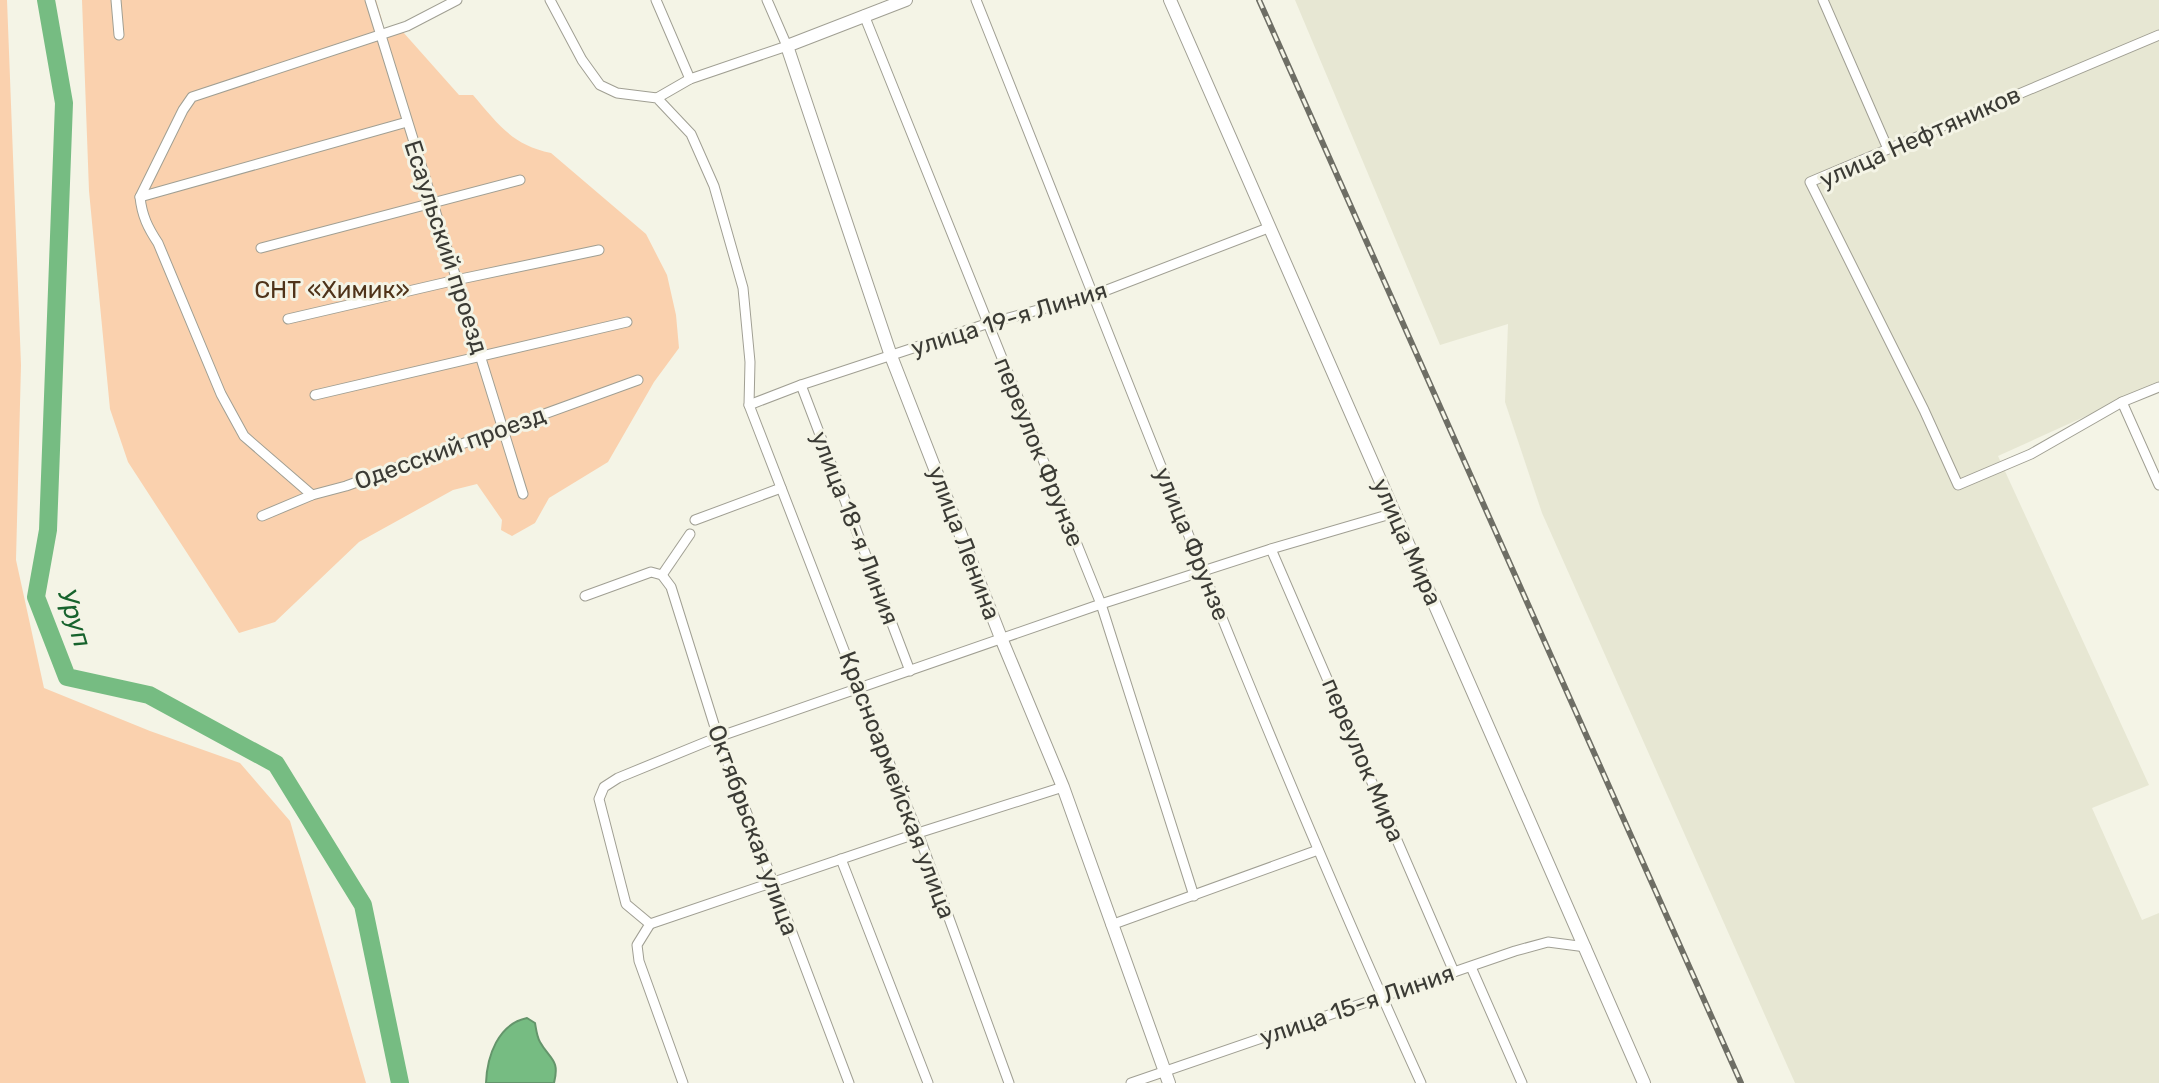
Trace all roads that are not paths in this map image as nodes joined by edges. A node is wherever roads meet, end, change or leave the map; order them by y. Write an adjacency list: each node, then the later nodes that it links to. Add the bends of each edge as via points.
1 (116, 0): 14 (street)
2 (370, 0): 13 (street, Есаульский проезд)
3 (457, 0): 13 (street)
4 (550, 0): 18 (street, via 600,85 617,93)
5 (656, 0): 17 (street)
6 (767, 0): 16 (street, улица Ленина)
7 (906, 0): 11 (main road)
8 (976, 0): 28 (street, улица Фрунзе)
9 (1170, 0): 24 (main road, улица Мира)
10 (1823, 0): 20 (street)
11 (886, 3): 12 (main road)
12 (864, 15): 16 (main road); 31 (street, переулок Фрунзе)
13 (379, 34): 19 (street, Есаульский проезд); 22 (street, via 192,97)
14 (119, 35)
15 (2159, 35): 20 (street, улица Нефтяников)
16 (787, 46): 17 (street); 32 (main road, улица Ленина)
17 (690, 79): 18 (street)
18 (657, 98): 39 (street, Красноармейская улица, via 691,134 714,186 743,288)
19 (407, 122): 22 (street); 23 (street, Есаульский проезд)
20 (1888, 149): 38 (street, улица Нефтяников, via 1810,182 1958,485 2031,454)
21 (520, 180): 23 (street)
22 (140, 197): 44 (street, via 141,212 244,436)
23 (432, 202): 25 (street); 27 (street, Есаульский проезд)
24 (1268, 228): 28 (street, улица 19-я Линия); 45 (main road, улица Мира)
25 (261, 248)
26 (599, 250): 27 (street)
27 (456, 280): 29 (street); 33 (street, Есаульский проезд)
28 (1094, 295): 31 (street, улица 19-я Линия); 50 (street, улица Фрунзе)
29 (288, 319)
30 (627, 322): 33 (street)
31 (986, 324): 32 (street, улица 19-я Линия); 53 (street, переулок Фрунзе)
32 (891, 356): 35 (street, улица 19-я Линия); 54 (main road, улица Ленина)
33 (481, 357): 37 (street); 40 (street, Есаульский проезд)
34 (638, 380): 40 (street, Одесский проезд)
35 (801, 385): 39 (street, улица 19-я Линия); 55 (street, улица 18-я Линия)
36 (2159, 387): 38 (street)
37 (315, 395)
38 (2122, 402): 41 (street)
39 (749, 405): 42 (street, Красноармейская улица)
40 (502, 428): 43 (street, Есаульский проезд); 44 (street, Одесский проезд)
41 (2159, 485)
42 (781, 488): 47 (street); 56 (street, Красноармейская улица)
43 (523, 494)
44 (312, 495): 46 (street, Одесский проезд)
45 (1394, 513): 49 (street); 66 (main road, улица Мира)
46 (262, 516)
47 (695, 520)
48 (690, 534): 51 (street)
49 (1271, 549): 50 (street); 68 (street, переулок Мира)
50 (1202, 572): 53 (street); 60 (street, улица Фрунзе)
51 (662, 575): 52 (street, via 651,572); 57 (street, Октябрьская улица, via 671,587)
52 (585, 596)
53 (1101, 604): 54 (street); 63 (street, переулок Фрунзе)
54 (1001, 638): 55 (street); 58 (main road, улица Ленина)
55 (910, 671): 56 (street)
56 (859, 689): 57 (street); 59 (street, Красноармейская улица)
57 (718, 737): 62 (street, Октябрьская улица); 64 (street, via 618,778 604,787 599,799 626,904)
58 (1063, 787): 59 (street); 65 (main road, улица Ленина)
59 (918, 833): 61 (street); 74 (street, Красноармейская улица)
60 (1318, 850): 63 (street); 69 (street, улица Фрунзе)
61 (841, 859): 62 (street); 73 (street)
62 (772, 884): 64 (street); 72 (street, Октябрьская улица)
63 (1194, 896): 65 (street)
64 (650, 924): 71 (street, via 637,945 639,961)
65 (1111, 925): 70 (main road, улица Ленина)
66 (1586, 947): 67 (street, улица 15-я Линия, via 1548,942); 79 (main road, улица Мира)
67 (1471, 967): 68 (street, улица 15-я Линия); 78 (street)
68 (1454, 972): 69 (street, улица 15-я Линия)
69 (1382, 998): 70 (street, улица 15-я Линия); 77 (street, улица Фрунзе)
70 (1164, 1070): 75 (street, улица 15-я Линия); 76 (main road, улица Ленина)
71 (683, 1083)
72 (849, 1083)
73 (928, 1083)
74 (1009, 1083)
75 (1131, 1083)
76 (1169, 1083)
77 (1421, 1083)
78 (1522, 1083)
79 (1644, 1083)

